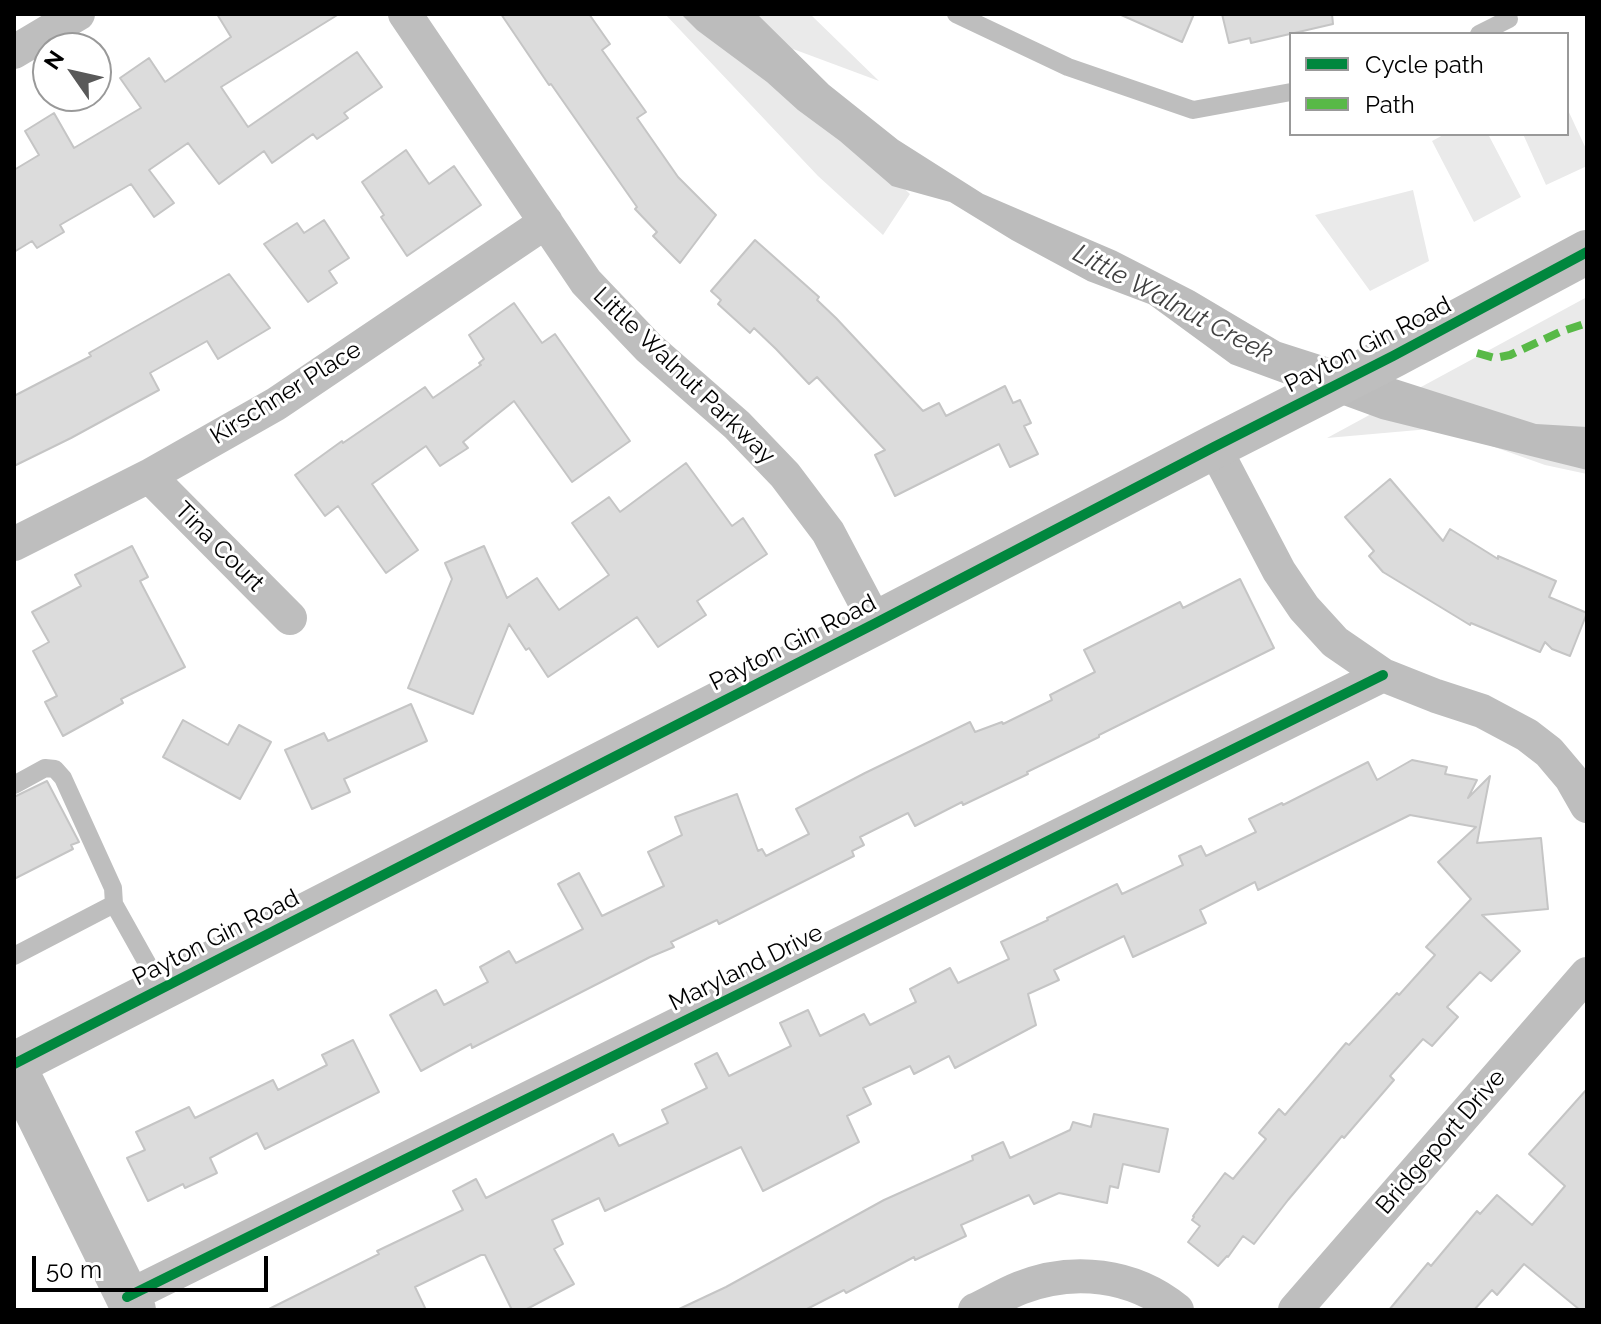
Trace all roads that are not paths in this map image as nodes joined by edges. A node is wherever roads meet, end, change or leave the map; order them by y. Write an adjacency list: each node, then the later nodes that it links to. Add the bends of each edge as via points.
1 (78, 14): 6 (street)
2 (405, 14): 8 (street, Little Walnut Parkway)
3 (956, 14): 7 (lane, via 1068,67 1193,110)
4 (1507, 14): 5 (lane, via 1509,19)
5 (1483, 32)
6 (14, 52)
7 (1289, 92)
8 (546, 222): 11 (street, Kirschner Place, via 276,404); 14 (street, Little Walnut Parkway, via 586,282 785,475 828,532)
9 (1587, 252): 10 (street, Payton Gin Road)
10 (1214, 447): 14 (street, Payton Gin Road); 15 (street, via 1304,608 1335,642)
11 (149, 476): 12 (street, Kirschner Place); 13 (street, Tina Court)
12 (14, 544)
13 (290, 618)
14 (876, 623): 21 (street, Payton Gin Road)
15 (1383, 675): 17 (street, via 1482,711 1527,735 1571,778); 23 (street, Maryland Drive)
16 (14, 785): 18 (lane, via 45,768 63,778 113,888)
17 (1587, 806)
18 (114, 904): 19 (lane); 21 (lane)
19 (14, 956)
20 (1587, 974): 26 (street, Bridgeport Drive)
21 (161, 988): 22 (street, Payton Gin Road)
22 (14, 1065): 23 (street)
23 (130, 1303)
24 (975, 1310): 25 (street, via 1046,1279 1094,1276 1146,1290)
25 (1177, 1310)
26 (1295, 1310)

